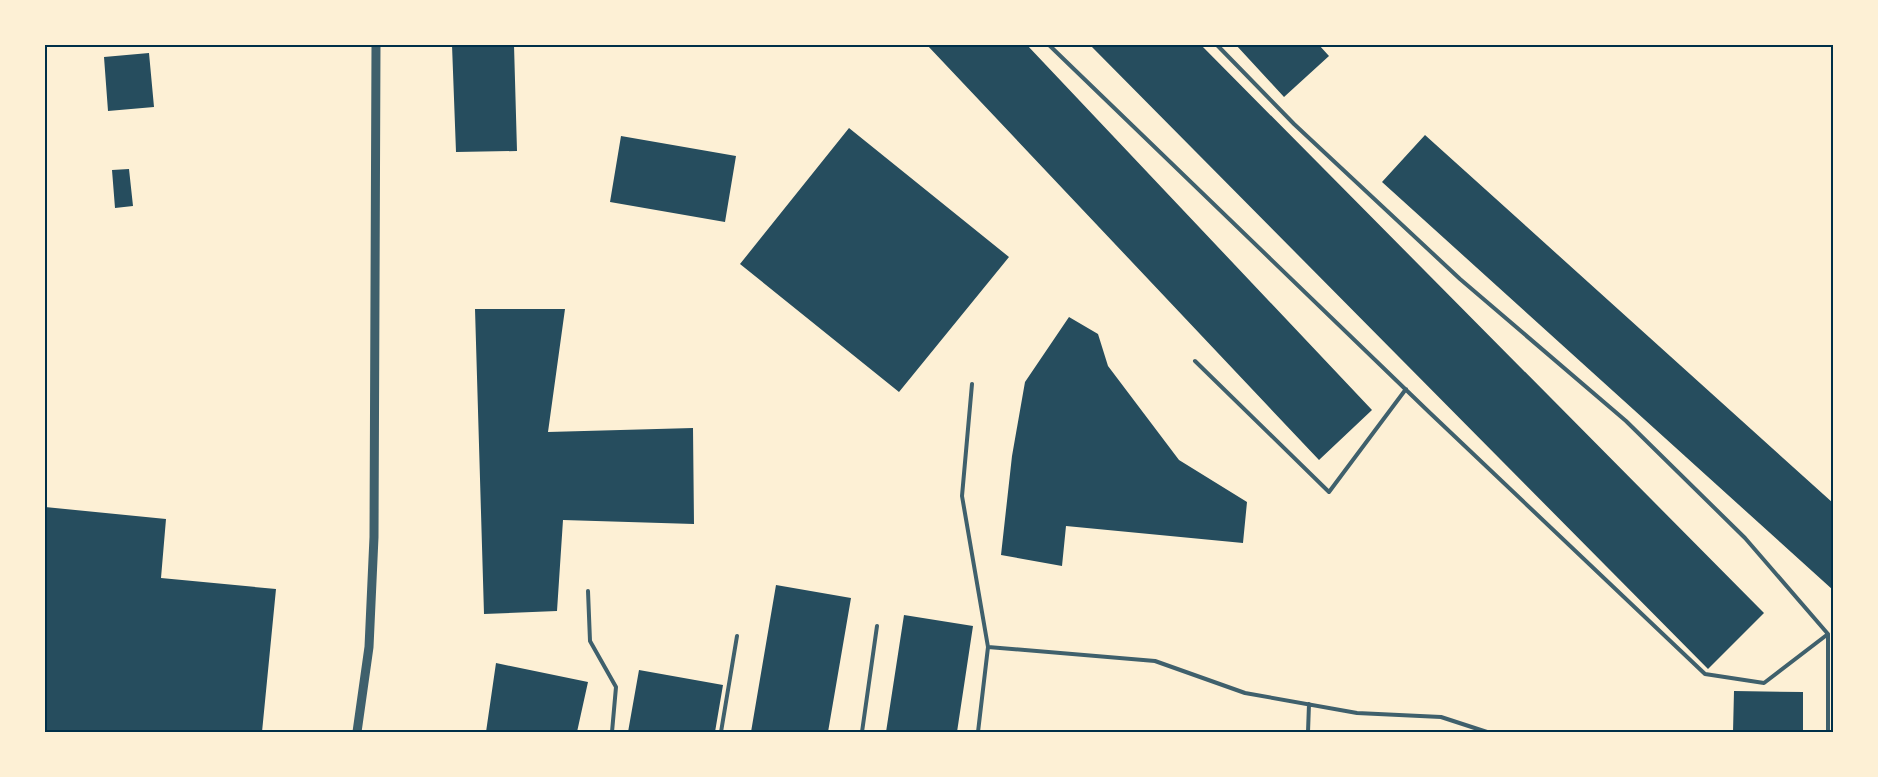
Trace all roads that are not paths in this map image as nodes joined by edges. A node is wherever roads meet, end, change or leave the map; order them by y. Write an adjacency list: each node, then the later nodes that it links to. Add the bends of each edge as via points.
1 (376, 45): 13 (street, via 374,537 368,647)
2 (1049, 45): 6 (lane)
3 (1217, 45): 9 (lane, via 1294,124 1460,279 1626,420 1745,538)
4 (1195, 361): 6 (lane, via 1329,492)
5 (972, 384): 11 (lane, via 962,496)
6 (1406, 389): 9 (lane, via 1705,674 1764,683)
7 (588, 591): 14 (lane, via 590,642 616,687)
8 (876, 626): 16 (lane)
9 (1828, 634): 20 (lane)
10 (736, 636): 15 (lane)
11 (988, 647): 12 (lane, via 1154,661 1245,693); 17 (lane)
12 (1309, 704): 18 (lane); 19 (lane, via 1357,713 1441,717)
13 (357, 732)
14 (612, 732)
15 (722, 732)
16 (862, 732)
17 (978, 732)
18 (1308, 732)
19 (1487, 732)
20 (1828, 732)

